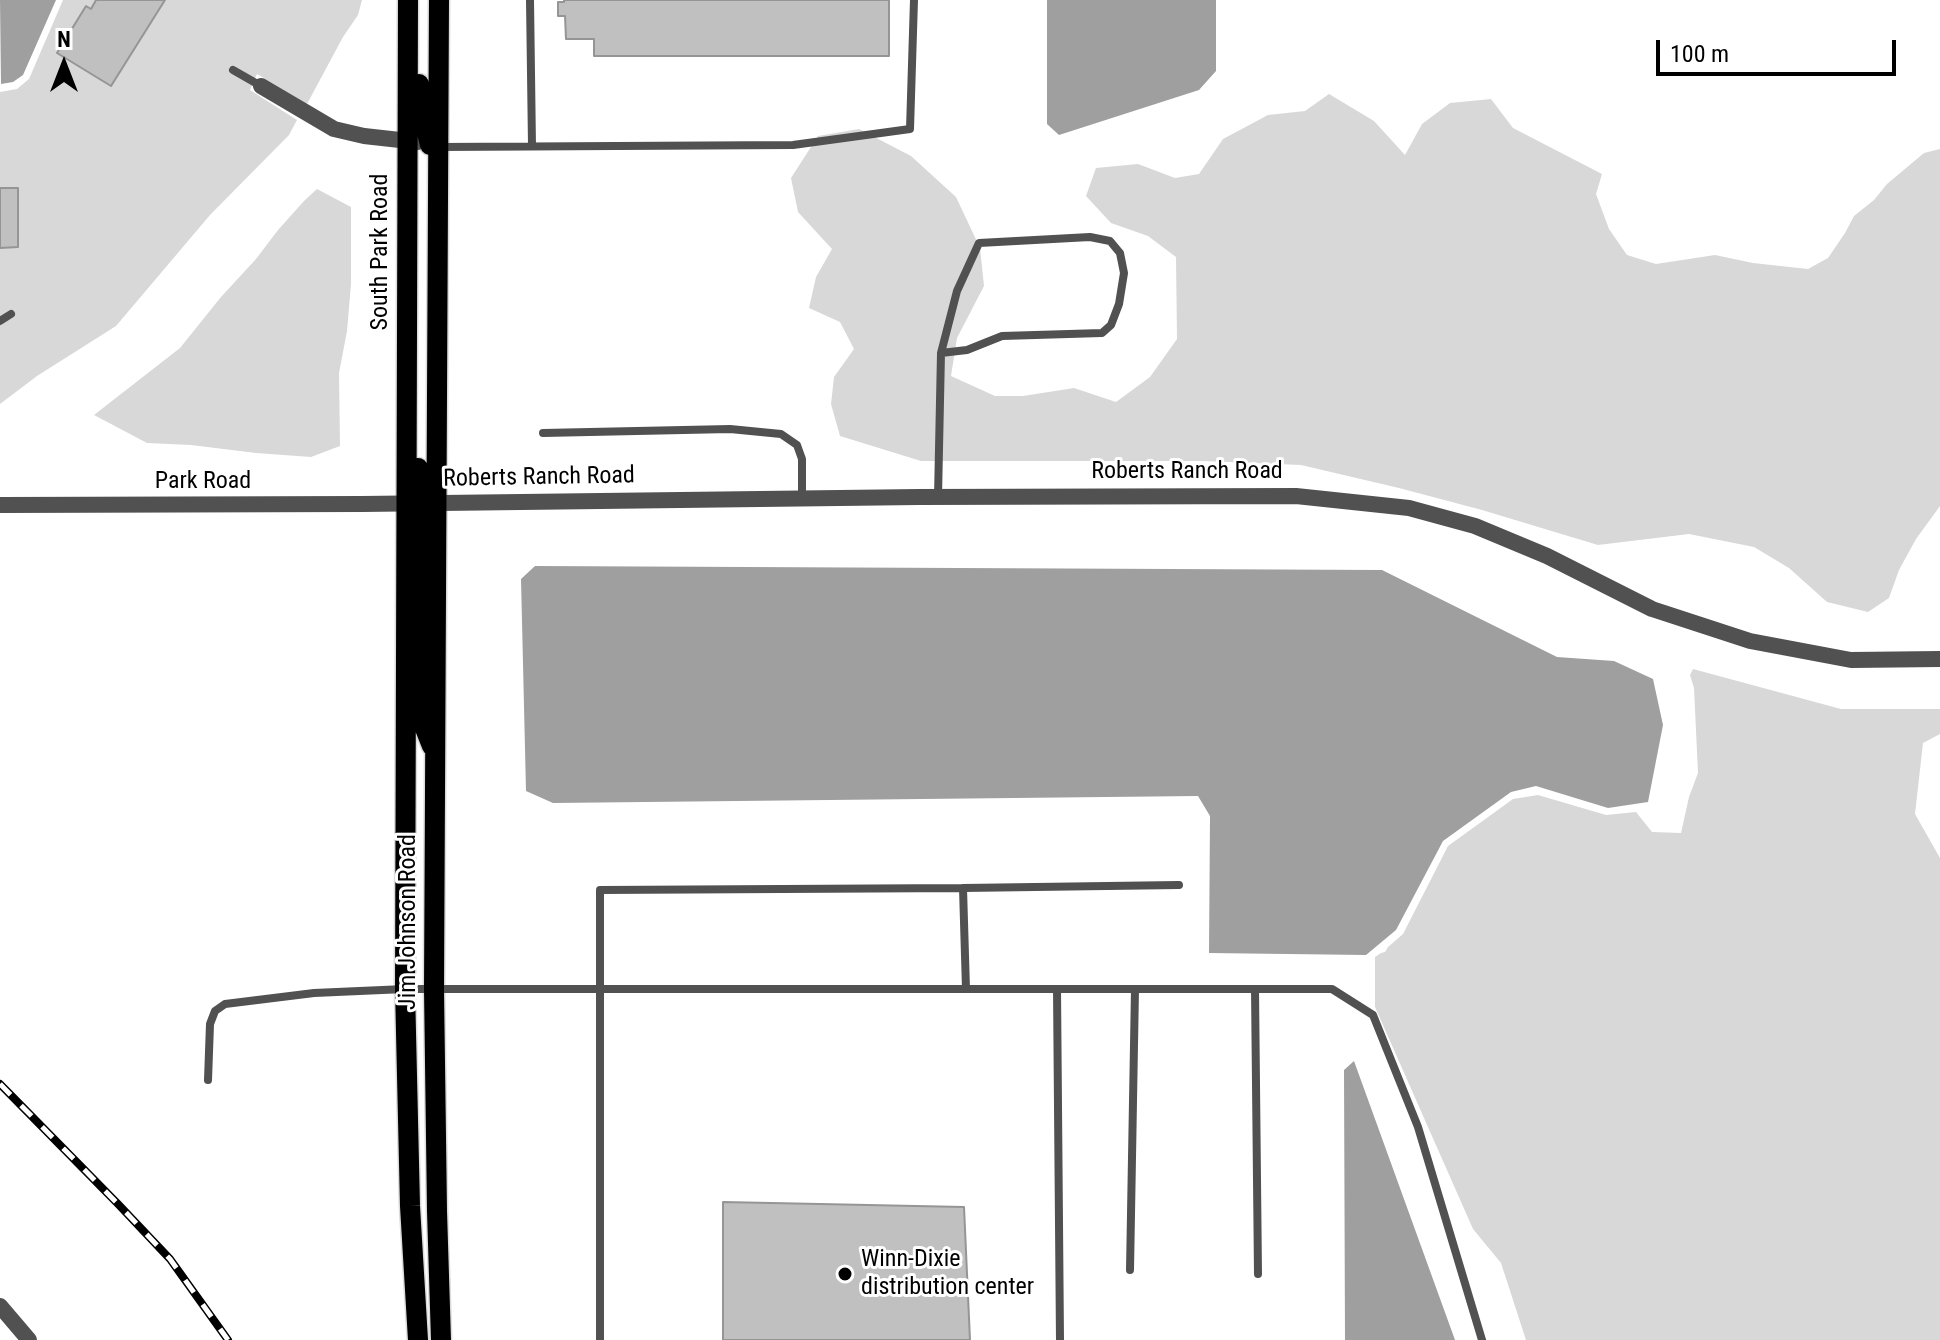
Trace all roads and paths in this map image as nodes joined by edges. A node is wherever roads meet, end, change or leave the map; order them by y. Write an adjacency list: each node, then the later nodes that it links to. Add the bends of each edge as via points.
1 (408, 0): 8 (main road, South Park Road)
2 (419, 0): 9 (main road, via 419,100)
3 (439, 0): 9 (main road)
4 (530, 0): 10 (lane)
5 (914, 0): 10 (lane, via 910,129 793,145)
6 (233, 70): 7 (lane)
7 (261, 86): 8 (street, via 334,129)
8 (408, 139): 9 (street); 17 (main road, South Park Road, via 407,278)
9 (434, 146): 10 (lane); 17 (main road)
10 (532, 146)
11 (11, 314): 12 (lane)
12 (0, 321)
13 (941, 353): 13 (lane, via 967,350 1002,336 1102,333 1119,304 1124,273 1120,253 1110,241 1090,237 979,243 957,291); 15 (lane)
14 (543, 433): 16 (lane, via 730,429 781,434 797,445 802,459)
15 (938, 497): 16 (street, Roberts Ranch Road); 19 (street, Roberts Ranch Road, via 1296,496 1409,508 1475,526 1652,609 1750,641 1851,660)
16 (802, 498): 17 (street, Roberts Ranch Road)
17 (421, 504): 18 (street, Park Road); 20 (main road, Jim Johnson Road); 24 (main road, Jim Johnson Road, via 436,753)
18 (0, 505)
19 (1940, 659)
20 (406, 741): 23 (main road, Jim Johnson Road); 24 (main road, via 418,770 417,951)
21 (1179, 885): 22 (lane)
22 (963, 888): 25 (lane, via 600,890); 26 (lane)
23 (405, 989): 24 (lane); 30 (lane, via 225,1004 210,1024); 35 (main road, Jim Johnson Road)
24 (434, 989): 25 (lane); 36 (main road, Jim Johnson Road)
25 (599, 989): 26 (lane); 37 (lane)
26 (966, 989): 27 (lane)
27 (1057, 989): 28 (lane); 38 (lane)
28 (1135, 989): 29 (lane); 31 (lane)
29 (1255, 989): 32 (lane); 39 (lane, via 1332,989 1373,1015 1418,1127)
30 (208, 1080)
31 (1130, 1270)
32 (1258, 1274)
33 (0, 1306): 34 (street)
34 (29, 1340)
35 (418, 1340)
36 (441, 1340)
37 (600, 1340)
38 (1060, 1340)
39 (1482, 1340)

